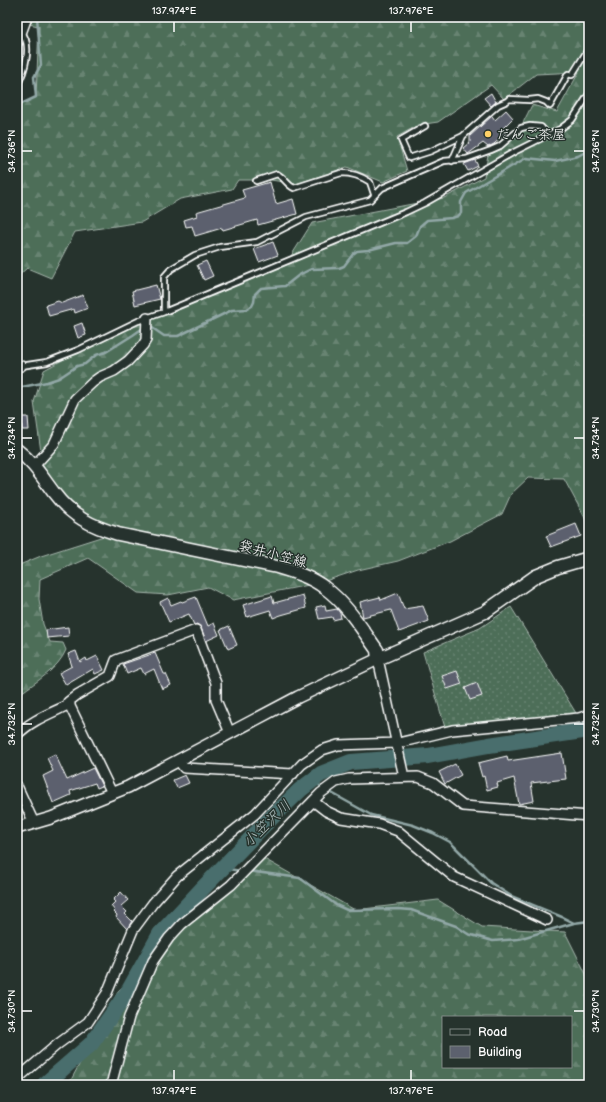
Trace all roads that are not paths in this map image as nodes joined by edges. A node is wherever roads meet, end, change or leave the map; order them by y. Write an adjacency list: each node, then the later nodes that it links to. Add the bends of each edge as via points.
1 (26, 17): 2 (street)
2 (19, 36): 4 (lane, via 26,38 27,56)
3 (589, 52): 8 (lane, via 587,51 572,76 568,74 550,106 538,99 509,99)
4 (17, 85)
5 (589, 94): 7 (lane, via 572,120)
6 (425, 126): 8 (lane, via 401,140 409,158)
7 (548, 135): 9 (lane, via 540,127 522,128 492,150); 12 (lane, via 406,212)
8 (463, 136): 9 (lane)
9 (452, 161): 11 (lane, via 444,161 382,188)
10 (256, 181): 11 (lane, via 277,174 294,188 348,173 370,182)
11 (374, 194): 12 (lane, via 370,200 306,217 257,242 220,247 195,255 171,269 164,277)
12 (164, 312): 13 (lane)
13 (147, 318): 14 (lane, via 47,362); 16 (street, via 146,340 143,345 128,361 93,382 75,399 54,444)
14 (19, 366)
15 (17, 450): 16 (main road, 袋井小笠線)
16 (35, 465): 18 (main road, 袋井小笠線, via 66,506 85,522 98,528 277,567 301,575 326,588 377,650)
17 (589, 558): 18 (main road, via 536,576 485,612)
18 (378, 659): 21 (street); 23 (street)
19 (70, 704): 21 (street, via 68,702 73,698 110,676 116,660 196,630 216,683 216,700); 22 (street, via 44,716); 28 (street)
20 (589, 715): 23 (street, via 452,730)
21 (230, 733): 24 (street)
22 (17, 735)
23 (398, 743): 25 (street, via 338,745 322,750); 26 (street)
24 (178, 760): 25 (street, via 184,768); 28 (street)
25 (293, 774): 34 (street, via 255,814 177,876 133,930 107,993 88,1022)
26 (404, 777): 29 (street, via 349,779 336,782); 30 (street, via 418,777 433,783 463,806)
27 (17, 786): 31 (street)
28 (112, 793): 31 (street)
29 (313, 801): 33 (street, via 326,811 342,818 379,824 398,831 454,877); 35 (street, via 232,885 182,924 169,938 153,961 129,1017)
30 (589, 816)
31 (34, 823): 32 (street)
32 (17, 828)
33 (547, 920)
34 (17, 1079)
35 (111, 1085)

